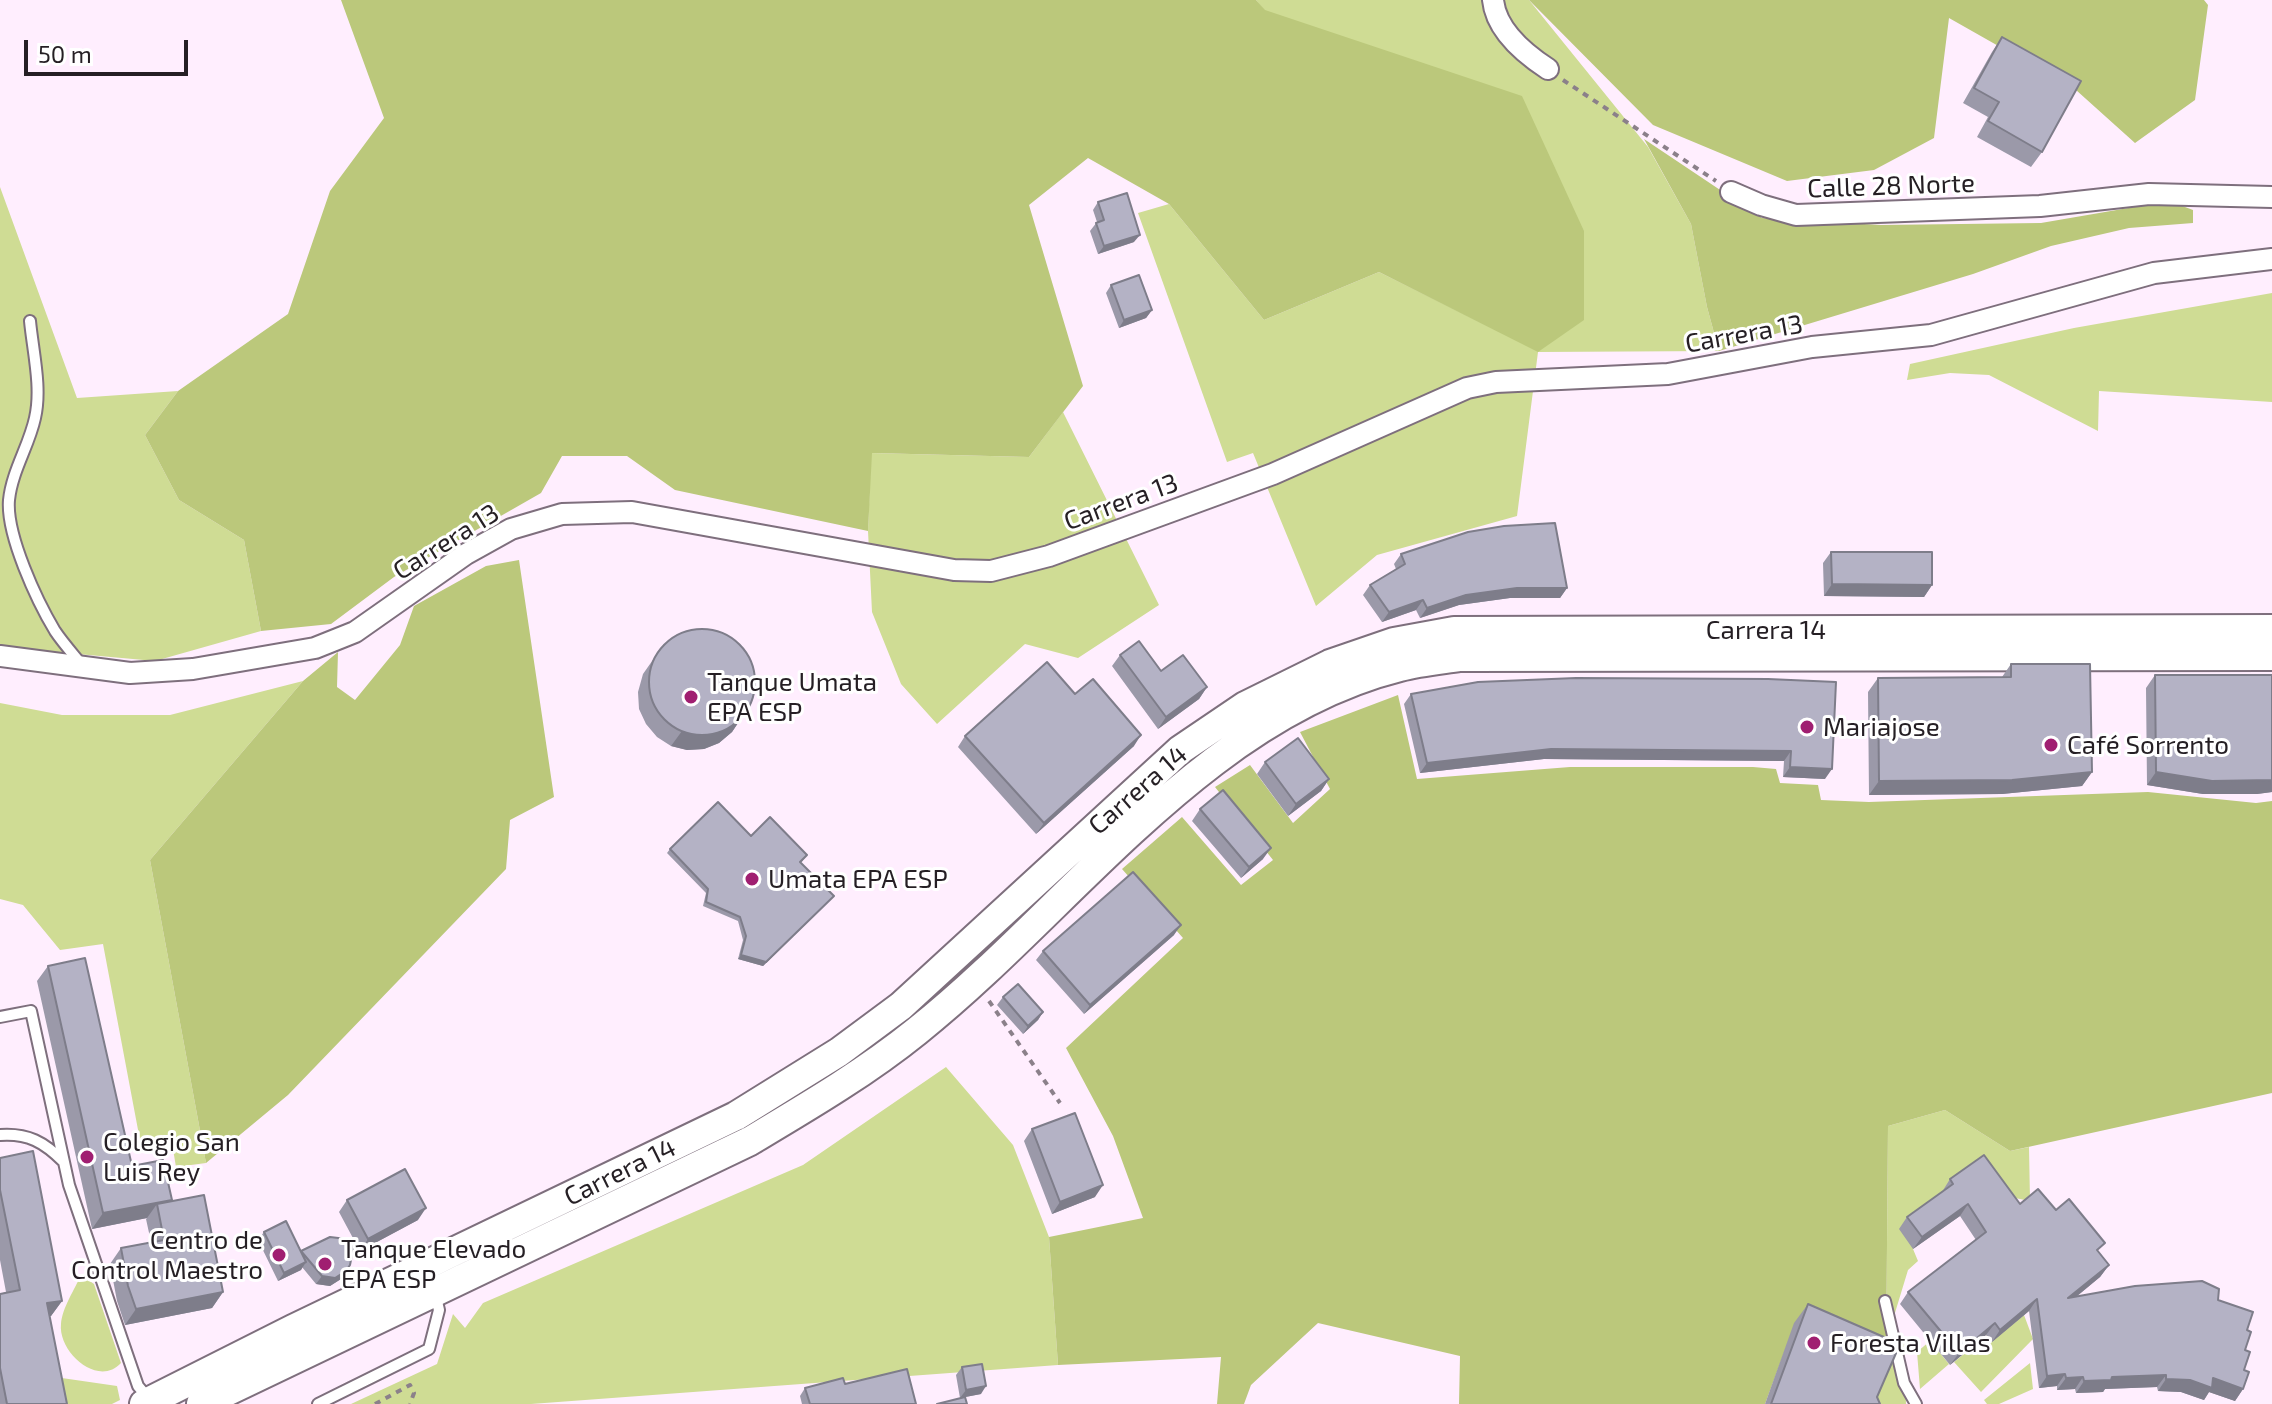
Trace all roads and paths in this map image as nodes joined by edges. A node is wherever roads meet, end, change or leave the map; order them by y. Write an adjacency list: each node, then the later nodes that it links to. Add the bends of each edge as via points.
1 (1493, 0): 2 (street, via 1506,33)
2 (1540, 64): 3 (path)
3 (1731, 192): 4 (street, Calle 28 Norte, via 1796,215 2040,206 2149,194)
4 (2272, 197)
5 (2272, 259): 10 (street, Carrera 13, via 2154,273 1931,335 1812,347 1668,374 1467,388 1273,474 1049,556 991,571 954,570 632,512 562,514 511,529 355,632 315,648 193,669 130,673)
6 (30, 321): 10 (lane, via 36,414 9,501 29,579 56,633)
7 (2272, 629): 18 (main road, Carrera 14, via 1454,631 1394,642 1330,664 1245,706 1180,750 901,1006 791,1083 736,1116)
8 (0, 656): 10 (street, Carrera 13)
9 (2272, 656): 11 (main road, Carrera 14, via 1460,657 1400,667 1299,707 1199,772)
10 (83, 667)
11 (974, 980): 13 (path); 16 (main road, Carrera 14, via 851,1079 750,1141)
12 (0, 1017): 15 (lane, via 31,1011)
13 (1060, 1103)
14 (0, 1135): 15 (lane, via 46,1143)
15 (65, 1163): 18 (lane)
16 (434, 1290): 19 (main road, Carrera 14); 20 (lane, via 439,1310 429,1349)
17 (1885, 1301): 23 (lane, via 1904,1383)
18 (147, 1402)
19 (201, 1404)
20 (318, 1404)
21 (375, 1404): 22 (path, via 410,1385)
22 (410, 1404)
23 (1916, 1404)

